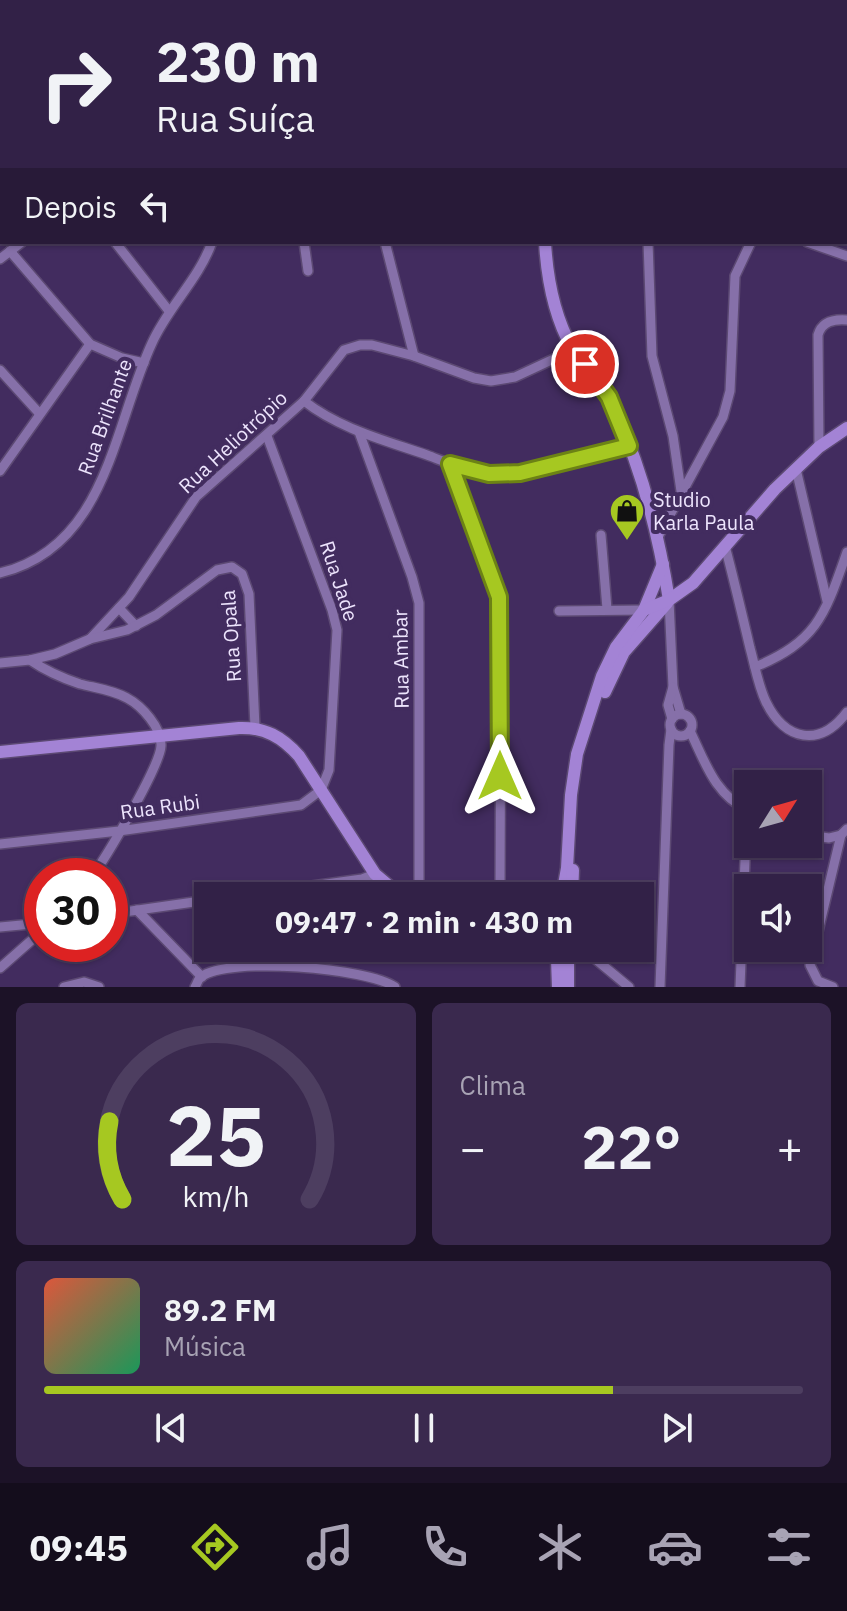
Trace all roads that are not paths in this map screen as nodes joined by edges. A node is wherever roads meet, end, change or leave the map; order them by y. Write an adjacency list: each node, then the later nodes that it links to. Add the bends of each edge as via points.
1 (19, 244): 10 (street)
2 (117, 244): 14 (street)
3 (211, 244): 14 (street, Rua Brilhante)
4 (304, 244): 13 (street)
5 (386, 244): 18 (street)
6 (545, 244): 17 (main road, via 554,305)
7 (648, 244): 31 (street, via 652,356)
8 (750, 244): 31 (street, via 735,276 732,376 723,417)
9 (813, 244): 11 (street)
10 (10, 251): 12 (street); 16 (street)
11 (847, 256)
12 (0, 259)
13 (308, 271)
14 (169, 311): 19 (street, Rua Brilhante)
15 (847, 320): 27 (street, via 824,324 818,335)
16 (90, 344): 19 (street); 22 (street)
17 (573, 350): 18 (street, Rua Heliotrópio, via 515,377 491,381); 26 (main road, via 609,397)
18 (414, 356): 21 (street, Rua Heliotrópio, via 372,345 350,347 335,358)
19 (144, 363): 39 (street, Rua Brilhante, via 85,513 59,544)
20 (0, 370): 22 (street)
21 (304, 401): 24 (street); 25 (street, Rua Heliotrópio)
22 (39, 413): 30 (street)
23 (847, 428): 27 (main road)
24 (359, 432): 28 (street); 69 (street, Rua Ambar, via 419,603)
25 (267, 436): 42 (street, Rua Heliotrópio, via 196,497); 58 (street, Rua Jade, via 337,630 329,770)
26 (629, 446): 28 (street, via 520,473 489,474); 33 (main road)
27 (819, 447): 29 (main road)
28 (450, 464): 70 (street, via 495,582 501,614)
29 (796, 469): 36 (main road); 41 (street)
30 (0, 471)
31 (681, 491): 32 (street)
32 (675, 504): 33 (street); 35 (street)
33 (652, 516): 35 (main road)
34 (601, 535): 43 (street)
35 (658, 537): 38 (main road)
36 (725, 546): 40 (main road, via 693,583); 50 (street)
37 (847, 552): 41 (street)
38 (663, 563): 40 (main road); 44 (main road)
39 (0, 573)
40 (669, 600): 44 (main road); 52 (street); 72 (main road, via 624,652 596,714 575,798)
41 (827, 601): 50 (street, via 804,640)
42 (119, 608): 46 (street); 47 (street, Rua Heliotrópio)
43 (607, 609): 44 (street); 45 (street)
44 (644, 610): 71 (main road, via 608,661 582,736)
45 (559, 611)
46 (136, 626): 47 (street, Rua Opala); 53 (street, Rua Opala, via 217,570 228,566 239,571 250,604)
47 (90, 639): 48 (street)
48 (30, 660): 49 (street); 55 (street, via 64,679 125,696 141,708)
49 (0, 663)
50 (755, 667): 51 (street, via 767,704 794,732 825,733)
51 (847, 712)
52 (675, 721): 54 (street); 54 (street, via 690,719); 57 (street)
53 (255, 727): 55 (main road); 58 (main road, via 291,747)
54 (686, 733): 57 (street); 59 (street, via 716,784)
55 (160, 736): 56 (main road); 60 (street, via 154,768)
56 (0, 752)
57 (669, 759): 93 (street)
58 (321, 790): 60 (street, Rua Rubi, via 301,805); 66 (main road)
59 (734, 802)
60 (119, 831): 63 (street, Rua Rubi); 64 (street)
61 (844, 832): 62 (street); 95 (street, via 810,965 818,981)
62 (822, 837)
63 (0, 844)
64 (105, 858)
65 (746, 858): 94 (street)
66 (375, 874): 67 (street); 68 (main road)
67 (340, 882)
68 (384, 882)
69 (419, 882)
70 (500, 882)
71 (564, 882)
72 (572, 882)
73 (194, 902): 74 (street)
74 (137, 910): 75 (street); 85 (street)
75 (128, 911)
76 (24, 925): 77 (street)
77 (0, 927)
78 (24, 947): 84 (street)
79 (289, 962): 83 (street)
80 (557, 962): 90 (main road)
81 (568, 962): 91 (main road)
82 (599, 962): 92 (street)
83 (282, 966): 85 (street, via 247,966); 89 (street, via 352,973)
84 (0, 968)
85 (202, 977): 88 (street)
86 (64, 987): 87 (street, via 84,982)
87 (99, 987)
88 (195, 987)
89 (395, 987)
90 (555, 987)
91 (568, 987)
92 (629, 987)
93 (660, 987)
94 (740, 987)
95 (833, 987)

